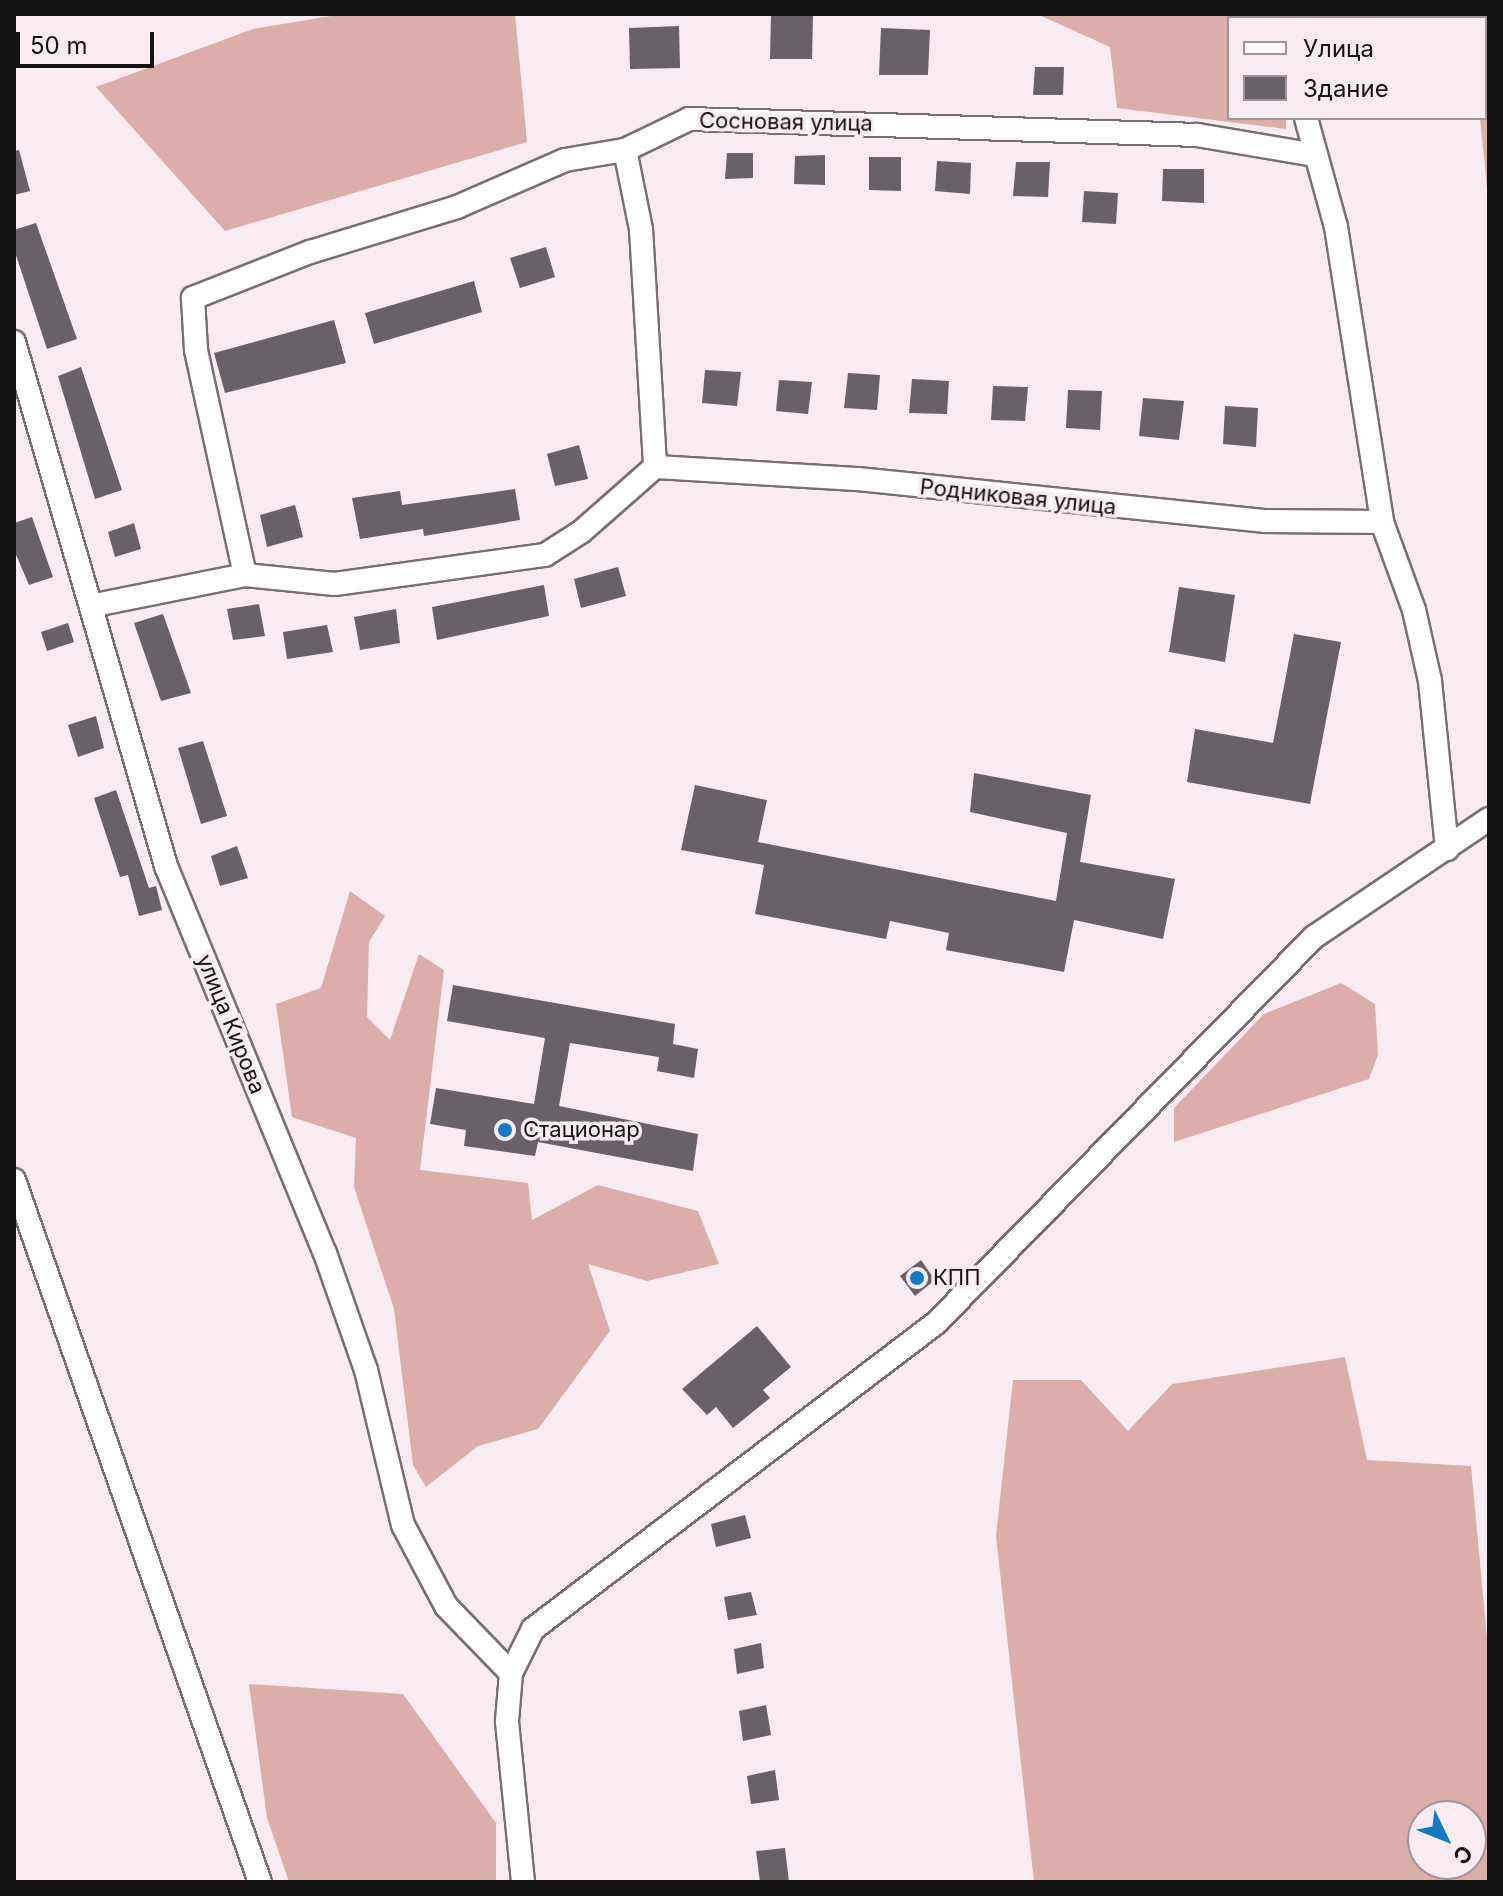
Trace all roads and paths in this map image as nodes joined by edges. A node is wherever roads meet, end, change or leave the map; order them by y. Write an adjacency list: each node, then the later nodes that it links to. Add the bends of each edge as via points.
1 (1306, 120): 3 (street)
2 (625, 150): 3 (street, Сосновая улица, via 689,119 1197,135); 5 (street, via 643,244); 7 (street, Сосновая улица, via 565,160 457,207 310,252 193,298 196,350)
3 (1315, 155): 6 (street, via 1336,227)
4 (14, 342): 8 (street, улица Кирова)
5 (655, 467): 6 (street, Родниковая улица, via 858,479 1266,521); 7 (street, via 581,532 545,555 335,584)
6 (1382, 522): 10 (street, via 1414,610 1430,681)
7 (245, 575): 8 (street)
8 (95, 605): 12 (street, улица Кирова, via 166,866 325,1253 366,1370 403,1525 446,1606)
9 (1489, 819): 10 (street)
10 (1447, 849): 12 (street, via 1314,937 936,1323 533,1629)
11 (14, 1180): 13 (street)
12 (511, 1673): 14 (street, via 507,1721)
13 (260, 1882)
14 (523, 1882)

